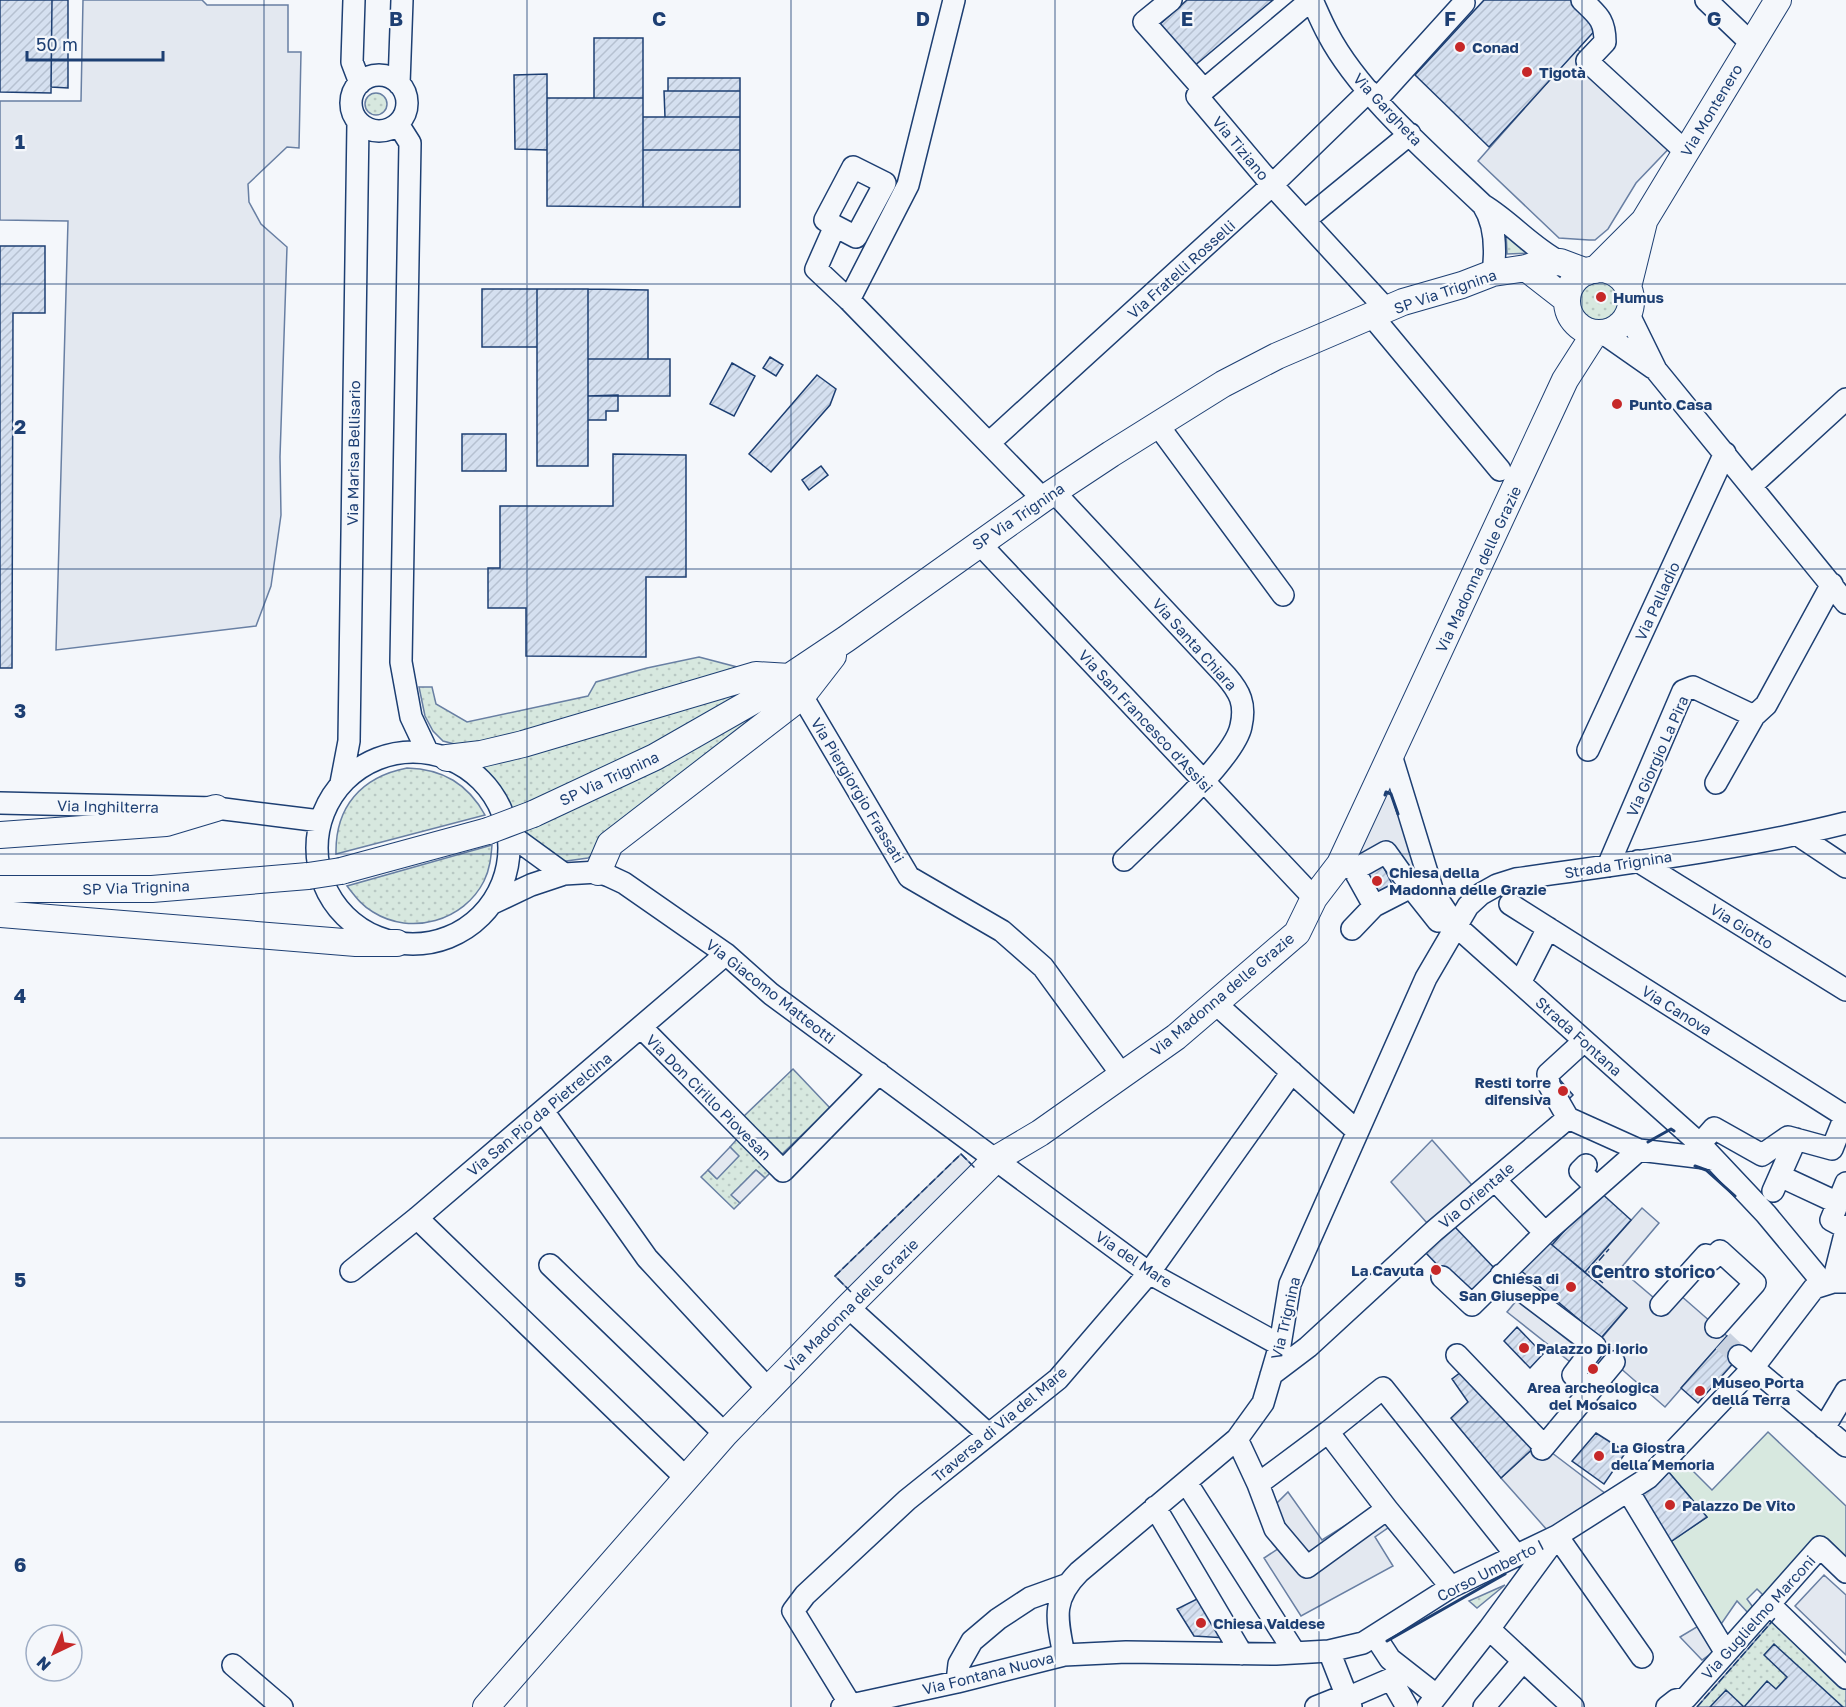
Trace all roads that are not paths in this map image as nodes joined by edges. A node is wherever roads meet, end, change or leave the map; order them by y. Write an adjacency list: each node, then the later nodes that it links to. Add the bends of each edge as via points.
1 (354, 0): 11 (street, via 352,62)
2 (402, 0): 12 (street)
3 (954, 0): 29 (street, via 908,184)
4 (1171, 0): 13 (street, via 1144,22)
5 (1311, 0): 13 (street); 14 (street, Via Gargheta, via 1328,35)
6 (1582, 0): 18 (street, via 1602,19 1605,33 1605,42 1587,61)
7 (1706, 0): 10 (street)
8 (1778, 0): 10 (main road, Via Montenero)
9 (1464, 3): 14 (street, Via Fratelli Rosselli)
10 (1752, 44): 18 (main road, Via Montenero)
11 (360, 83): 12 (street, via 375,75); 15 (street, via 351,98)
12 (399, 84): 16 (street, via 407,109)
13 (1203, 90): 19 (street, Via Tiziano, via 1197,96)
14 (1373, 95): 17 (street, Via Gargheta); 19 (street, Via Fratelli Rosselli)
15 (358, 123): 16 (street, via 382,131); 52 (street, Via Marisa Bellisario, via 349,741)
16 (398, 124): 49 (street, via 410,143 401,662 411,717)
17 (1410, 134): 20 (street, Via Gargheta); 21 (street)
18 (1686, 152): 22 (main road, Via Montenero)
19 (1272, 185): 21 (street, Via Tiziano); 37 (street, Via Fratelli Rosselli)
20 (1483, 205): 24 (street, Via Gargheta, via 1502,216 1541,252); 27 (street, via 1493,229)
21 (1305, 220): 31 (street, Via Tiziano)
22 (1644, 221): 26 (main road); 28 (main road)
23 (835, 226): 29 (street, Via Santa Chiara, via 816,269)
24 (1560, 262): 25 (main road, SP Via Trignina); 26 (main road)
25 (1526, 268): 27 (main road, SP Via Trignina); 30 (main road)
26 (1591, 271): 28 (main road, via 1614,273); 30 (main road, via 1573,283)
27 (1493, 273): 31 (main road, SP Via Trignina)
28 (1628, 287): 32 (main road)
29 (849, 300): 37 (street, Via Santa Chiara)
30 (1568, 300): 33 (main road, via 1568,309)
31 (1380, 313): 36 (main road, SP Via Trignina, via 1277,356); 39 (street, Via Tiziano)
32 (1629, 315): 33 (main road, via 1613,331); 34 (street)
33 (1592, 330): 34 (street); 50 (main road, Via Madonna delle Grazie, via 1565,380)
34 (1656, 369): 38 (street)
35 (1846, 399): 40 (street)
36 (1157, 424): 41 (main road, SP Via Trignina); 44 (street)
37 (989, 443): 41 (street, Via Santa Chiara)
38 (1725, 453): 40 (street); 48 (street, Via Palladio)
39 (1500, 470)
40 (1752, 485): 43 (street)
41 (1048, 495): 42 (main road, SP Via Trignina); 51 (street, Via Santa Chiara, via 1239,691 1243,705 1241,728 1233,747)
42 (979, 543): 46 (main road, SP Via Trignina, via 846,639); 51 (street, Via San Francesco d'Assisi)
43 (1832, 584): 45 (street); 47 (street, via 1766,705)
44 (1283, 595)
45 (1846, 603)
46 (796, 686): 49 (main road, via 756,675 523,744 481,754); 58 (main road, SP Via Trignina, bridge, via 753,701 655,757); 66 (main road, via 610,844); 87 (street, Via Piergiorgio Frassati, via 909,877 1002,931 1043,967)
47 (1754, 716): 53 (street); 63 (street, Via Giorgio La Pira, via 1693,687 1683,692)
48 (1588, 750)
49 (438, 755): 52 (street, via 390,754 372,760); 58 (street, via 477,775 489,788 505,818)
50 (1391, 755): 64 (main road, Via Madonna delle Grazie); 75 (street, Strada Fontana, via 1433,892)
51 (1203, 782): 61 (street, Via Santa Chiara); 70 (street, Via San Francesco d'Assisi)
52 (341, 783): 56 (street)
53 (1716, 783)
54 (0, 803): 55 (street, Via Inghilterra)
55 (216, 808): 56 (street, Via Inghilterra); 59 (main road, via 166,823)
56 (320, 820): 78 (street, via 320,874 336,906 363,930)
57 (1846, 823): 60 (street, Strada Trignina)
58 (499, 833): 67 (street); 69 (main road, SP Via Trignina, bridge, via 308,876 152,889); 71 (street, via 510,852 502,887)
59 (0, 835)
60 (1798, 835): 62 (street, Strada Trignina); 65 (street)
61 (1124, 860)
62 (1638, 861): 63 (street, Strada Trignina); 81 (street, Via Giotto)
63 (1608, 866): 75 (street, Strada Trignina, via 1497,885 1468,906)
64 (1347, 867): 68 (street, via 1386,852); 70 (main road, Via Madonna delle Grazie); 73 (street)
65 (1846, 867)
66 (598, 872): 67 (street, Via Giacomo Matteotti); 79 (street, Via Giacomo Matteotti, via 624,883)
67 (564, 874): 71 (street, Via Giacomo Matteotti)
68 (1411, 887): 73 (street); 75 (street, via 1441,924)
69 (0, 889)
70 (1314, 898): 82 (main road, Via Madonna delle Grazie, via 1297,933)
71 (493, 903): 78 (street, via 474,923 451,937 415,945)
72 (1510, 904): 76 (street, Via Canova)
73 (1374, 906): 77 (street)
74 (0, 914): 78 (main road)
75 (1455, 925): 80 (street, Strada Fontana); 91 (street, Via Trignina, via 1426,978)
76 (1548, 928): 80 (street); 89 (street, Via Canova)
77 (1352, 929)
78 (397, 943)
79 (726, 954): 83 (street, Via San Pio da Pietrelcina); 86 (street, Via Giacomo Matteotti, via 771,994)
80 (1520, 983): 84 (street, Strada Fontana)
81 (1846, 990)
82 (1215, 1003): 85 (street); 87 (main road, Via Madonna delle Grazie, via 1176,1037)
83 (641, 1028): 86 (street, Via Don Cirillo Piovesan, via 783,1171); 88 (street, Via San Pio da Pietrelcina)
84 (1584, 1041): 90 (street, via 1548,1074 1549,1085); 95 (street, Strada Fontana)
85 (1292, 1072): 91 (street); 109 (street, Traversa di Via del Mare)
86 (879, 1073): 96 (street, Via Giacomo Matteotti)
87 (1122, 1075): 96 (main road, Via Madonna delle Grazie)
88 (543, 1111): 102 (street, Via San Pio da Pietrelcina); 121 (street, via 647,1258)
89 (1846, 1115): 93 (street)
90 (1568, 1118): 94 (street); 98 (street, Via Orientale)
91 (1357, 1131): 116 (street, Via Trignina, via 1290,1284)
92 (1796, 1139): 93 (street, via 1832,1149); 95 (street, via 1788,1137 1762,1155 1714,1128); 101 (street, via 1776,1184)
93 (1841, 1142)
94 (1639, 1150): 95 (street); 100 (street)
95 (1707, 1151): 112 (street, Strada Fontana)
96 (996, 1159): 109 (street, Via del Mare); 114 (main road, Via Madonna delle Grazie)
97 (1586, 1165): 100 (street, via 1580,1171)
98 (1495, 1180): 104 (street); 106 (street, Via Orientale)
99 (1846, 1183): 101 (street)
100 (1596, 1187): 104 (street)
101 (1838, 1203): 103 (street, via 1831,1220)
102 (417, 1218): 108 (street, Via San Pio da Pietrelcina); 130 (street)
103 (1846, 1229): 112 (street)
104 (1545, 1233): 110 (street)
105 (1427, 1261): 106 (street, via 1420,1254)
106 (1399, 1263): 120 (street, Via Orientale, via 1308,1347)
107 (550, 1265): 126 (street)
108 (351, 1271)
109 (1149, 1273): 116 (street, Via del Mare); 127 (street, Traversa di Via del Mare, via 1058,1379)
110 (1501, 1275): 111 (street, via 1472,1305); 122 (street, via 1595,1346 1573,1375)
111 (1442, 1277)
112 (1834, 1283): 119 (street, Corso Umberto I, via 1814,1288)
113 (1661, 1305): 115 (street, via 1706,1255 1712,1260 1720,1251 1755,1283)
114 (848, 1307): 121 (main road, Via Madonna delle Grazie); 127 (street)
115 (1716, 1327)
116 (1280, 1345): 120 (street, Via Trignina)
117 (1457, 1355): 122 (street, via 1543,1448)
118 (1614, 1362): 122 (street)
119 (1745, 1363): 124 (street); 133 (street, Corso Umberto I, via 1648,1478)
120 (1271, 1375): 128 (street, Via Trignina, via 1263,1403)
121 (768, 1389): 126 (main road, Via Madonna delle Grazie)
122 (1591, 1389)
123 (1846, 1391): 124 (street)
124 (1824, 1428): 129 (street)
125 (1328, 1432): 132 (street); 135 (street); 137 (street, via 1383,1388)
126 (725, 1434): 130 (main road, Via Madonna delle Grazie)
127 (988, 1434): 158 (street, Traversa di Via del Mare, via 907,1500 805,1595 793,1611)
128 (1237, 1438): 131 (street, Via Trignina); 132 (street)
129 (1846, 1446)
130 (686, 1478): 160 (main road, Via Madonna delle Grazie)
131 (1186, 1482): 134 (street, Via Trignina); 146 (street)
132 (1258, 1484): 135 (street, via 1275,1529 1307,1567)
133 (1628, 1491): 136 (street, Corso Umberto I); 147 (street)
134 (1155, 1508): 139 (street, Via Trignina); 145 (street)
135 (1387, 1509): 140 (street)
136 (1557, 1536): 137 (street, Corso Umberto I); 142 (street); 149 (street)
137 (1516, 1555): 140 (street, Corso Umberto I)
138 (1846, 1572): 141 (street, Via Guglielmo Marconi, via 1820,1547)
139 (1066, 1585): 148 (street, via 1058,1603); 154 (street, via 1030,1598 972,1641 959,1664)
140 (1451, 1587): 143 (street, Corso Umberto I)
141 (1769, 1604): 147 (street, Via Guglielmo Marconi); 153 (street)
142 (1489, 1629): 150 (street); 157 (street)
143 (1375, 1636): 144 (street, Corso Umberto I); 152 (street)
144 (1329, 1651): 146 (street, Corso Umberto I); 156 (street)
145 (1242, 1653): 146 (street, Corso Umberto I); 148 (street, Corso Umberto I)
146 (1295, 1653)
147 (1726, 1653): 165 (street, Via Guglielmo Marconi, via 1686,1698)
148 (1064, 1655): 154 (street, Via Fontana Nuova)
149 (1642, 1657)
150 (1523, 1660): 155 (street); 163 (street)
151 (233, 1665): 159 (street)
152 (1396, 1673): 156 (street); 157 (street); 162 (street)
153 (1846, 1678)
154 (957, 1682): 158 (street, Via Fontana Nuova)
155 (1550, 1699): 164 (street)
156 (1348, 1700): 161 (street)
157 (1434, 1702)
158 (847, 1706)
159 (282, 1707)
160 (486, 1707)
161 (1316, 1707)
162 (1407, 1707)
163 (1485, 1707)
164 (1573, 1707)
165 (1667, 1707)

